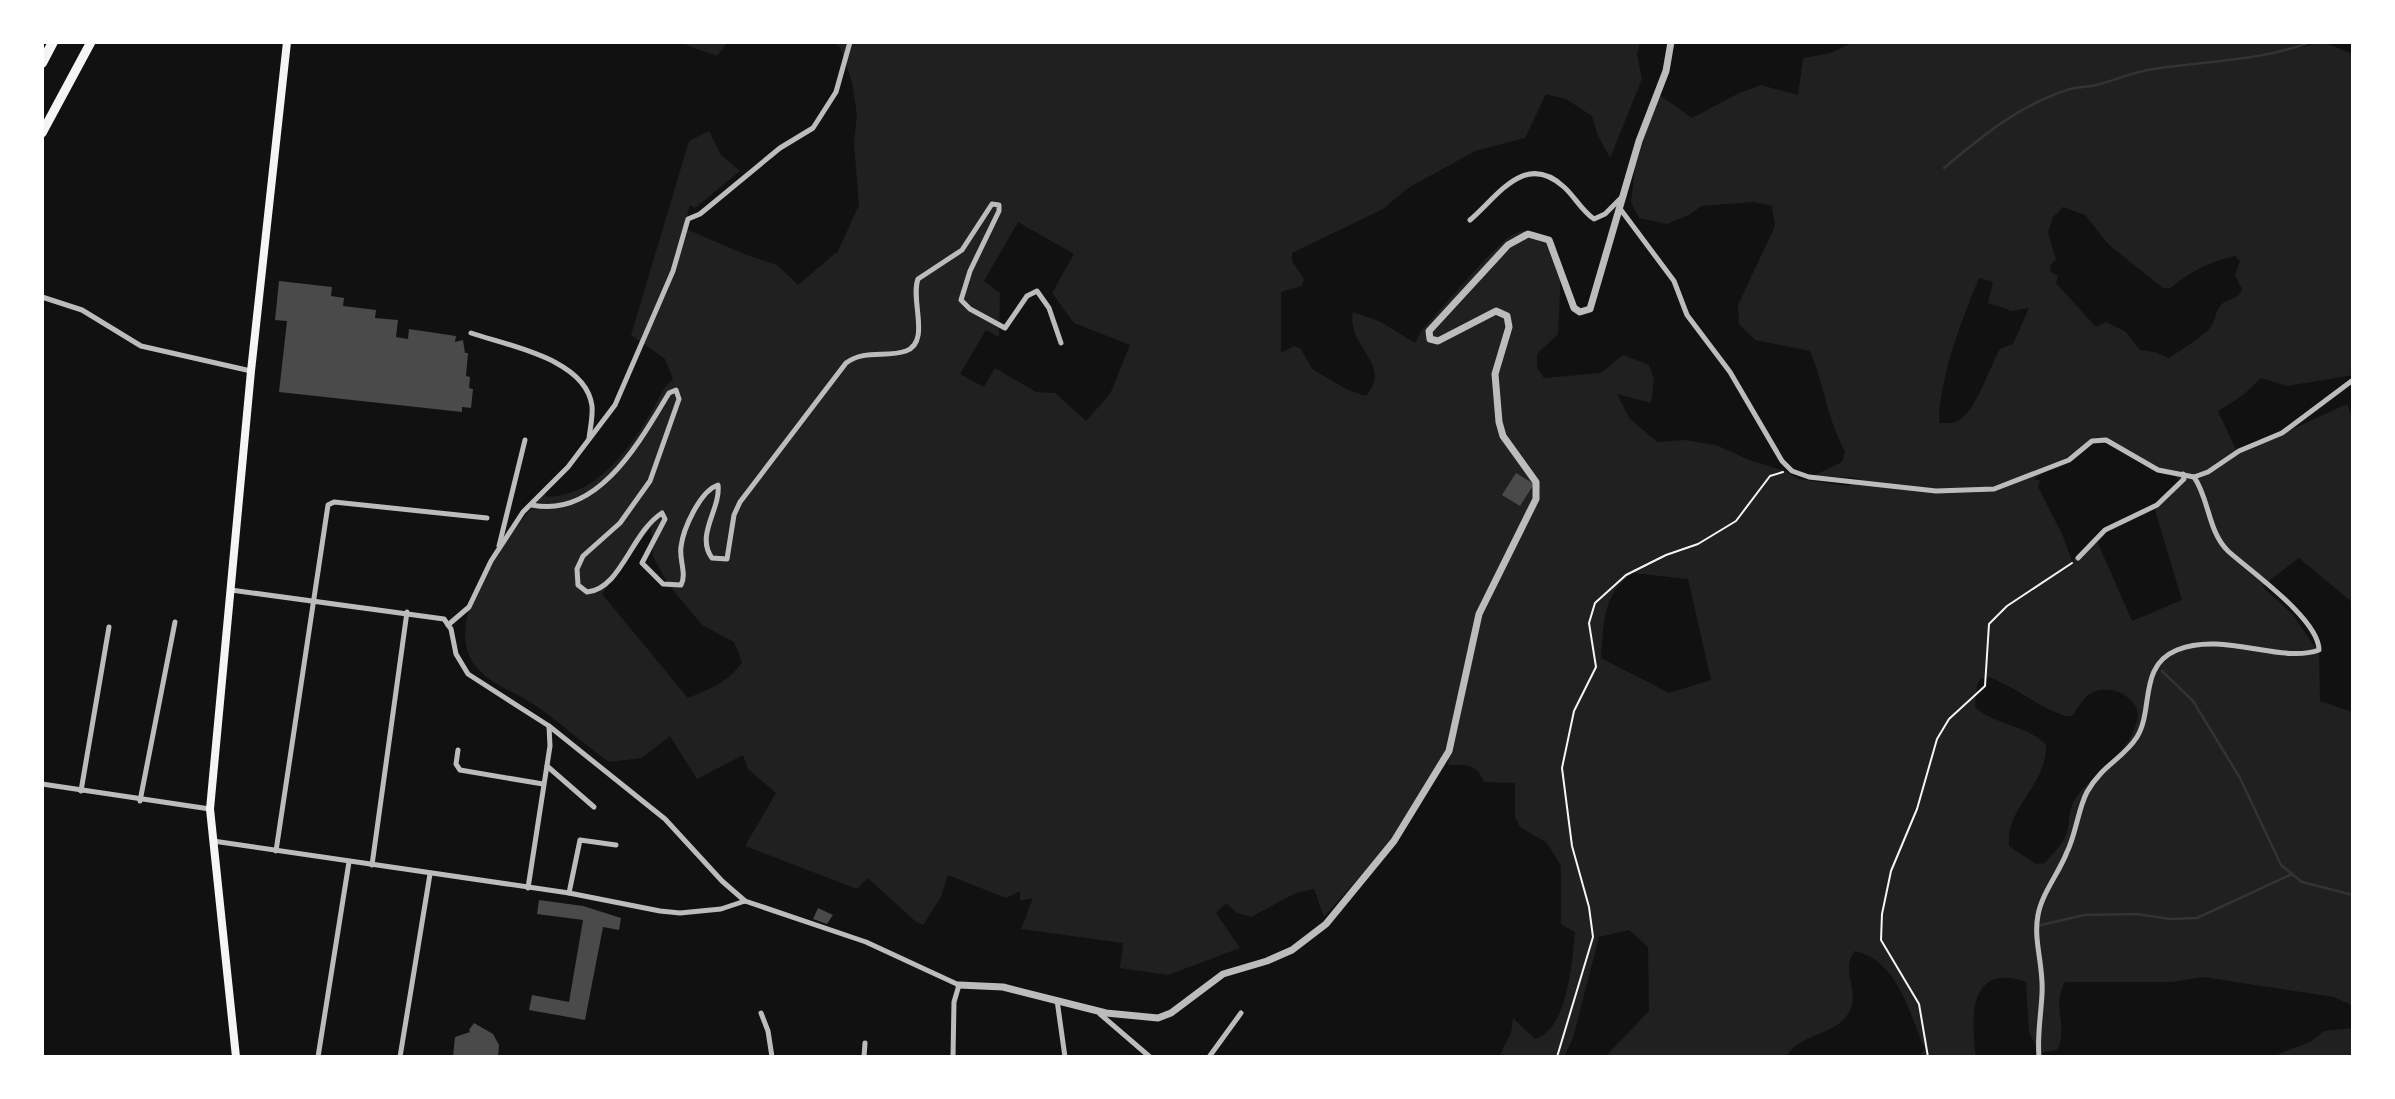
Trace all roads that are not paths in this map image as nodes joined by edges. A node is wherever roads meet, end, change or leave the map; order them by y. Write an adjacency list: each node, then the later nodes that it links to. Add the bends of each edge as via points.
1 (53, 42): 6 (highway)
2 (91, 42): 7 (main road)
3 (287, 42): 14 (main road)
4 (850, 42): 16 (street, via 836,92 813,128 688,219 673,271 627,382)
5 (1671, 42): 8 (street)
6 (42, 63)
7 (42, 133)
8 (1626, 194): 9 (street); 10 (street, via 1594,219 1559,183 1535,173 1509,181)
9 (1621, 210): 18 (street, via 1674,281 1688,315 1730,372 1766,437 1790,469 1809,477 1936,491 1994,489 2069,460 2092,441 2106,440 2158,470); 50 (street, via 1595,300 1587,311 1574,308 1549,240 1528,234 1508,245 1429,331 1431,340 1438,341 1496,311 1507,316 1509,327 1495,374 1495,391 1503,436 1536,482 1536,499 1479,614 1449,751 1394,841 1338,911 1303,944 1223,974 1171,1013 1150,1017)
10 (1470, 220)
11 (42, 297): 14 (street, via 82,310 141,346)
12 (471, 333): 16 (street, via 553,362 582,380 592,407)
13 (1061, 343): 20 (street, via 1049,308 1037,291 1029,293 1004,328 961,300 999,211 999,205 992,204 962,250 918,279 914,299 919,335 915,345 846,363 740,502 727,559 712,558 706,547 718,485 701,501 682,539 684,578 680,586 663,584 642,564 665,519 662,513 636,539 610,583 587,592 578,585 577,569 583,555 620,523 650,481 679,399 676,390 669,393 630,458 610,476 572,501)
14 (251, 371): 24 (main road)
15 (2353, 380): 19 (street, via 2282,433)
16 (589, 439): 20 (street)
17 (525, 440): 22 (street)
18 (2183, 474): 19 (street); 23 (street, via 2184,479 2157,505 2105,530)
19 (2194, 477): 63 (street, via 2221,543 2295,608 2319,650 2298,653 2206,643 2178,649 2150,677 2138,736 2103,768 2086,794 2066,855 2038,913)
20 (532, 505): 22 (street)
21 (487, 518): 25 (street, via 331,502)
22 (498, 549): 28 (street, via 469,607)
23 (2078, 558)
24 (231, 590): 25 (street); 38 (main road)
25 (312, 602): 26 (street); 41 (street)
26 (407, 612): 28 (street, via 438,617); 43 (street)
27 (176, 622): 36 (street)
28 (448, 625): 30 (street, via 456,654 468,674)
29 (109, 627): 35 (street)
30 (549, 726): 32 (street); 47 (street, via 665,819)
31 (458, 750): 34 (street, via 460,770)
32 (547, 766): 34 (street); 37 (street)
33 (42, 784): 35 (street)
34 (543, 784): 45 (street)
35 (81, 791): 36 (street)
36 (140, 801): 38 (street)
37 (594, 807)
38 (210, 810): 39 (main road)
39 (213, 841): 41 (street); 54 (main road)
40 (616, 845): 46 (street, via 580,840)
41 (276, 851): 42 (street)
42 (349, 862): 43 (street); 55 (street)
43 (372, 864): 44 (street)
44 (430, 874): 45 (street); 56 (street)
45 (528, 888): 46 (street)
46 (569, 893): 47 (street, via 680,914)
47 (745, 901): 48 (street, via 866,942)
48 (959, 985): 49 (street, via 1003,987); 59 (street, via 954,1002)
49 (1057, 1000): 50 (street); 60 (street)
50 (1094, 1010): 61 (street)
51 (761, 1013): 57 (street)
52 (1241, 1013): 62 (street)
53 (865, 1044): 58 (street)
54 (236, 1057)
55 (318, 1057)
56 (400, 1057)
57 (772, 1057)
58 (864, 1057)
59 (953, 1057)
60 (1065, 1057)
61 (1150, 1057)
62 (1209, 1057)
63 (2039, 1057)

